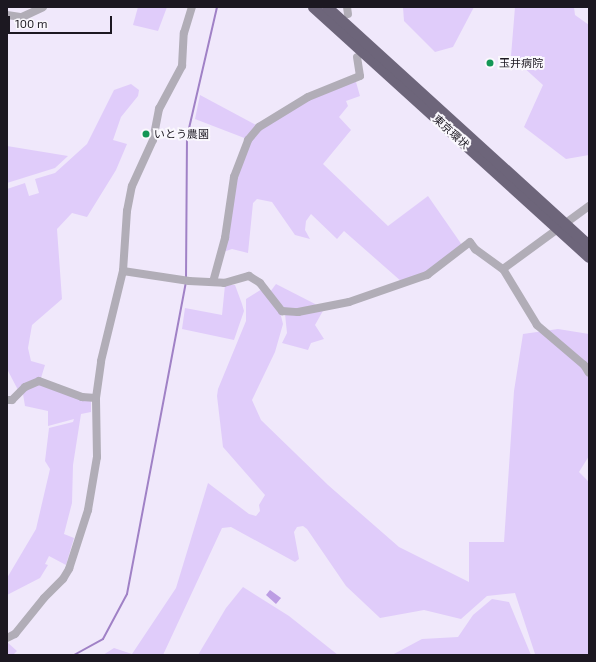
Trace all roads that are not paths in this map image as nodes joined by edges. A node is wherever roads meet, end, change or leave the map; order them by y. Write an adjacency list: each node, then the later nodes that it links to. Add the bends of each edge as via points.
1 (43, 7): 5 (street, via 22,17)
2 (192, 7): 12 (street, via 184,33 182,66 173,86 162,101 150,149 132,186 127,211)
3 (313, 7): 8 (highway, 東京環状)
4 (327, 7): 8 (highway, 東京環状)
5 (7, 15)
6 (357, 57): 13 (street, via 360,76 308,97 259,127 248,140 234,177 226,238)
7 (589, 206): 8 (street)
8 (561, 226): 9 (highway, 東京環状); 10 (highway, 東京環状); 11 (street)
9 (589, 245)
10 (589, 258)
11 (502, 269): 13 (street, via 475,249 470,242 427,275 349,302 298,312 282,311 260,283 249,276 224,283); 14 (street, via 537,325 584,365)
12 (123, 271): 13 (street, via 185,281); 15 (street, via 101,361)
13 (214, 282)
14 (589, 373)
15 (96, 398): 16 (street, via 82,397 39,381 25,387 12,400); 17 (street, via 96,470 88,510 69,569 15,634)
16 (7, 400)
17 (7, 638)

